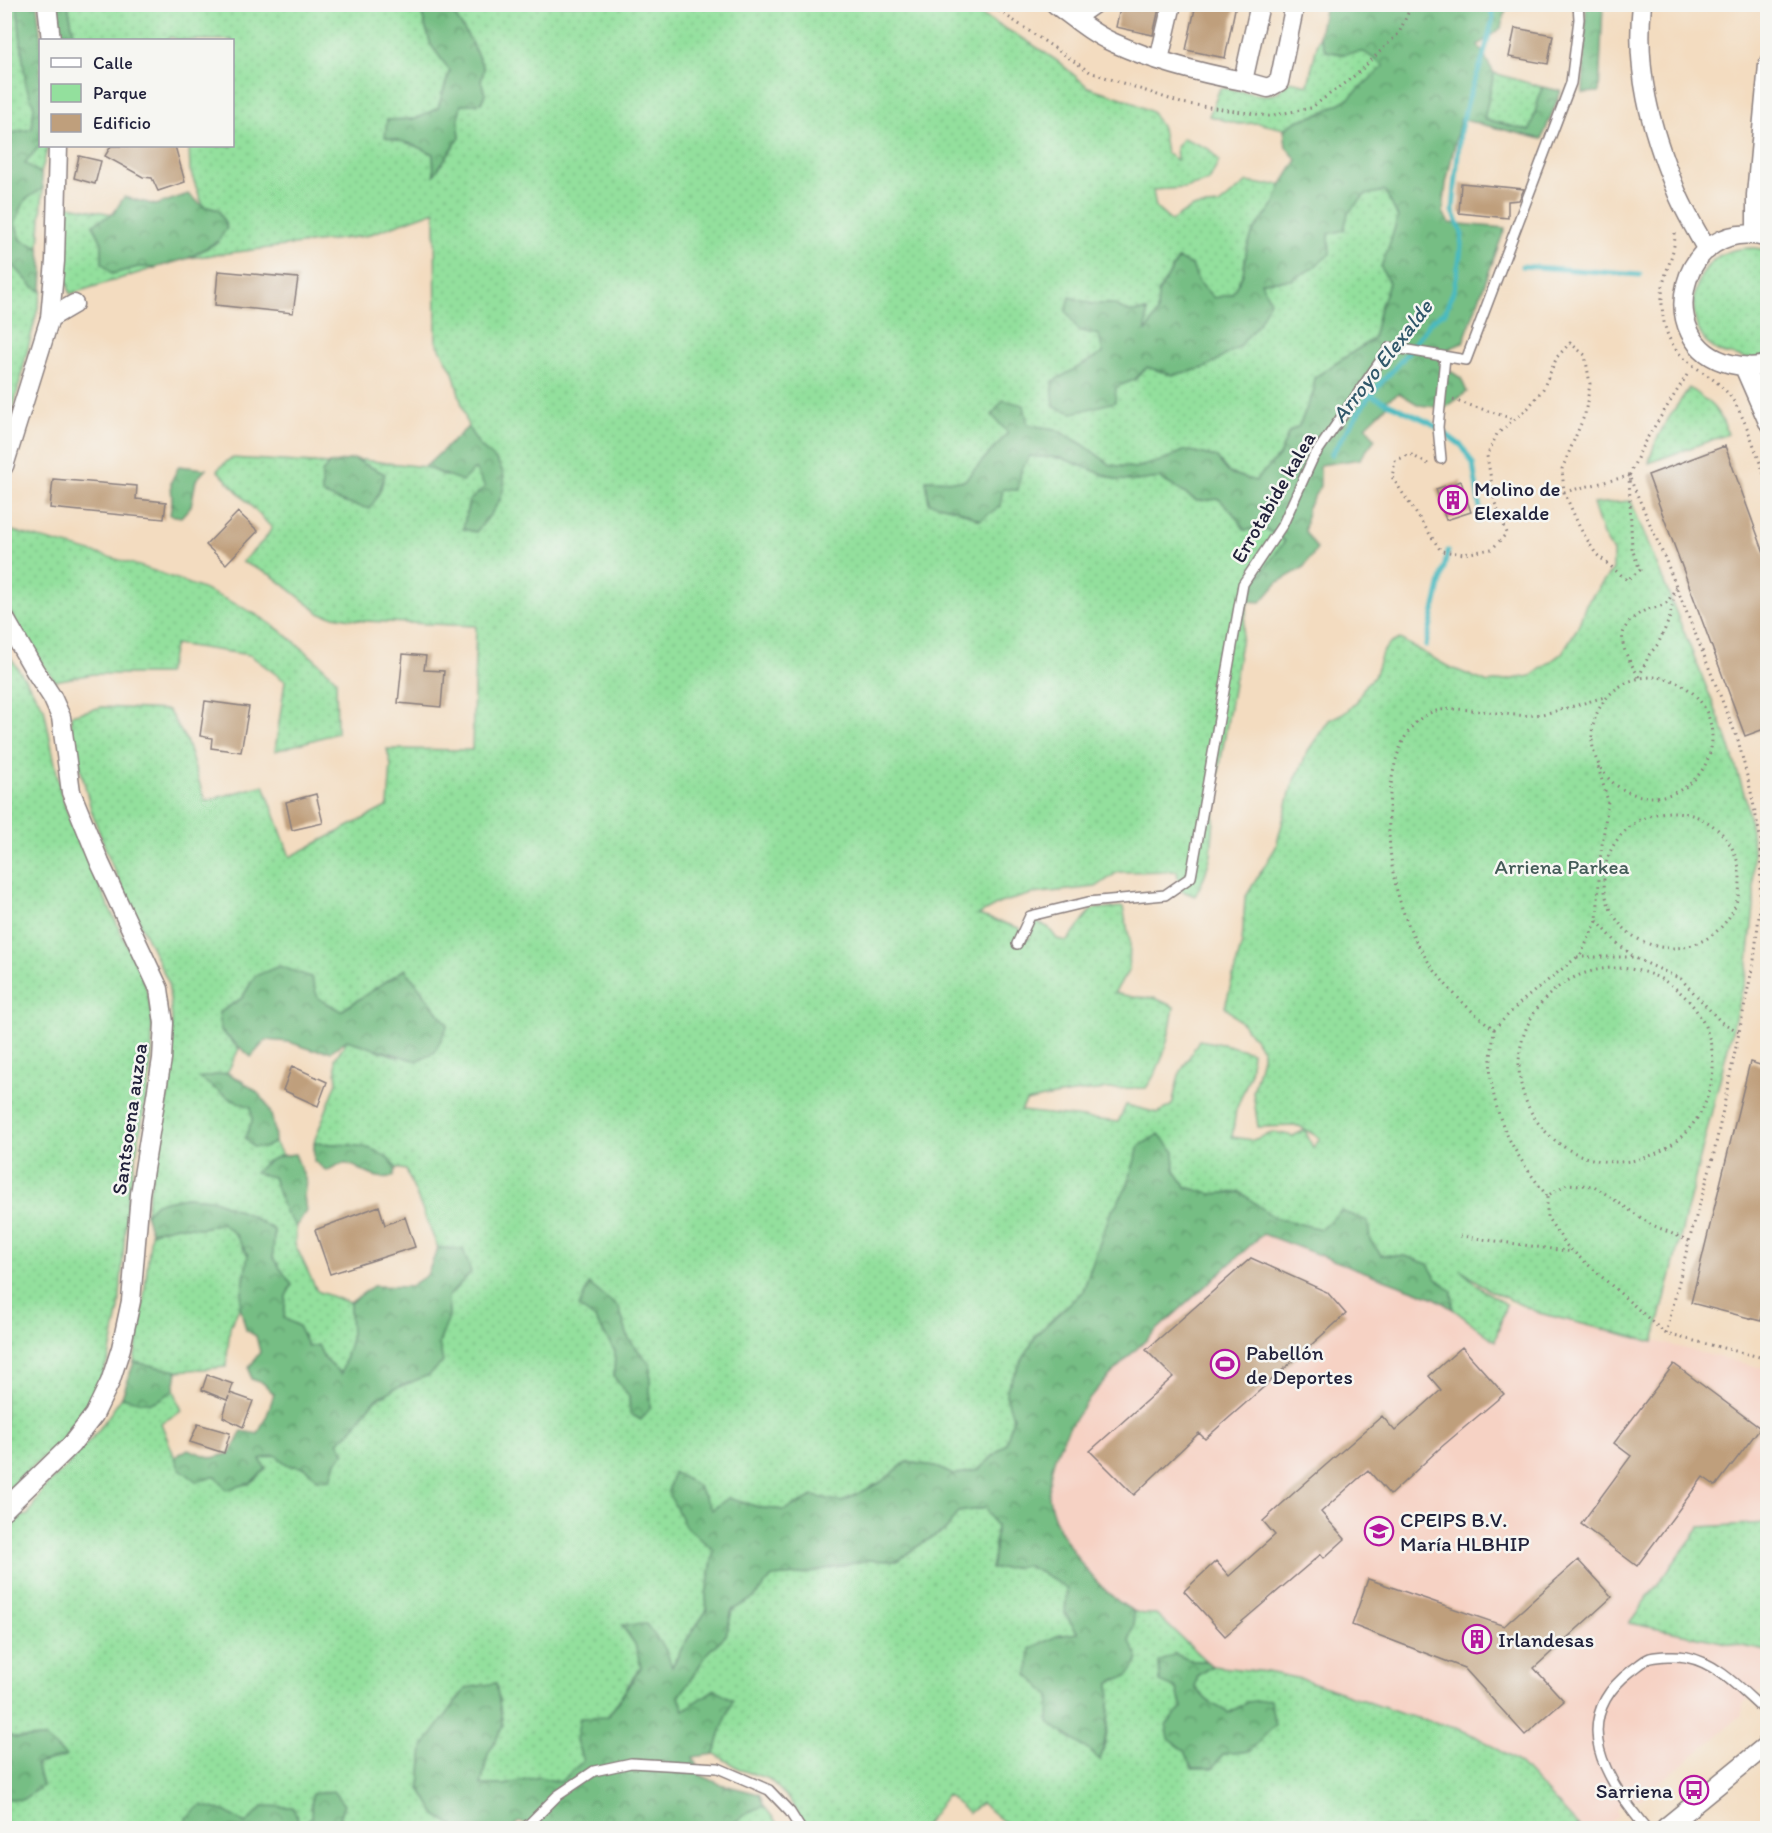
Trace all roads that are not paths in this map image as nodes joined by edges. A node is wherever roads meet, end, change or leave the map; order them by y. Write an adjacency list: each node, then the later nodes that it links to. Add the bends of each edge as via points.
1 (47, 4): 10 (street)
2 (1055, 4): 9 (street)
3 (1094, 4): 9 (street)
4 (1172, 4): 11 (street)
5 (1260, 4): 13 (street)
6 (1296, 4): 13 (street, via 1279,82 1268,88)
7 (1578, 4): 19 (lane, Errotabide kalea, via 1571,83 1466,360)
8 (1642, 4): 16 (street, via 1640,64 1652,126 1675,190)
9 (1074, 18): 11 (street, via 1112,42)
10 (51, 39)
11 (1160, 60): 13 (street)
12 (1767, 65): 15 (street, via 1756,195)
13 (1244, 81)
14 (58, 147): 18 (street)
15 (1762, 237): 16 (street, via 1739,235)
16 (1707, 250): 21 (street, via 1692,267 1684,288 1683,310 1690,332 1703,350 1722,362)
17 (74, 304): 18 (street)
18 (50, 318): 24 (street)
19 (1445, 357): 23 (lane, via 1438,427); 26 (lane, Errotabide kalea, via 1390,347 1313,458 1283,524 1243,585 1191,877 1165,895 1088,902 1030,915)
20 (1767, 364): 21 (street)
21 (1744, 367): 22 (street)
22 (1767, 422)
23 (1441, 459)
24 (4, 466)
25 (4, 618): 27 (street, Santsoena auzoa, via 61,717 72,792 100,863 159,989 164,1023 162,1059 140,1194 131,1301 110,1382 94,1415 70,1445)
26 (1017, 944)
27 (4, 1510)
28 (1767, 1714): 32 (lane, via 1714,1667 1686,1656 1649,1659 1616,1683 1600,1709 1598,1740 1602,1763 1625,1803)
29 (1767, 1744): 33 (street)
30 (525, 1828): 31 (lane, via 557,1796 594,1771 632,1763 718,1768 769,1790)
31 (800, 1828)
32 (1646, 1828)
33 (1665, 1828)

